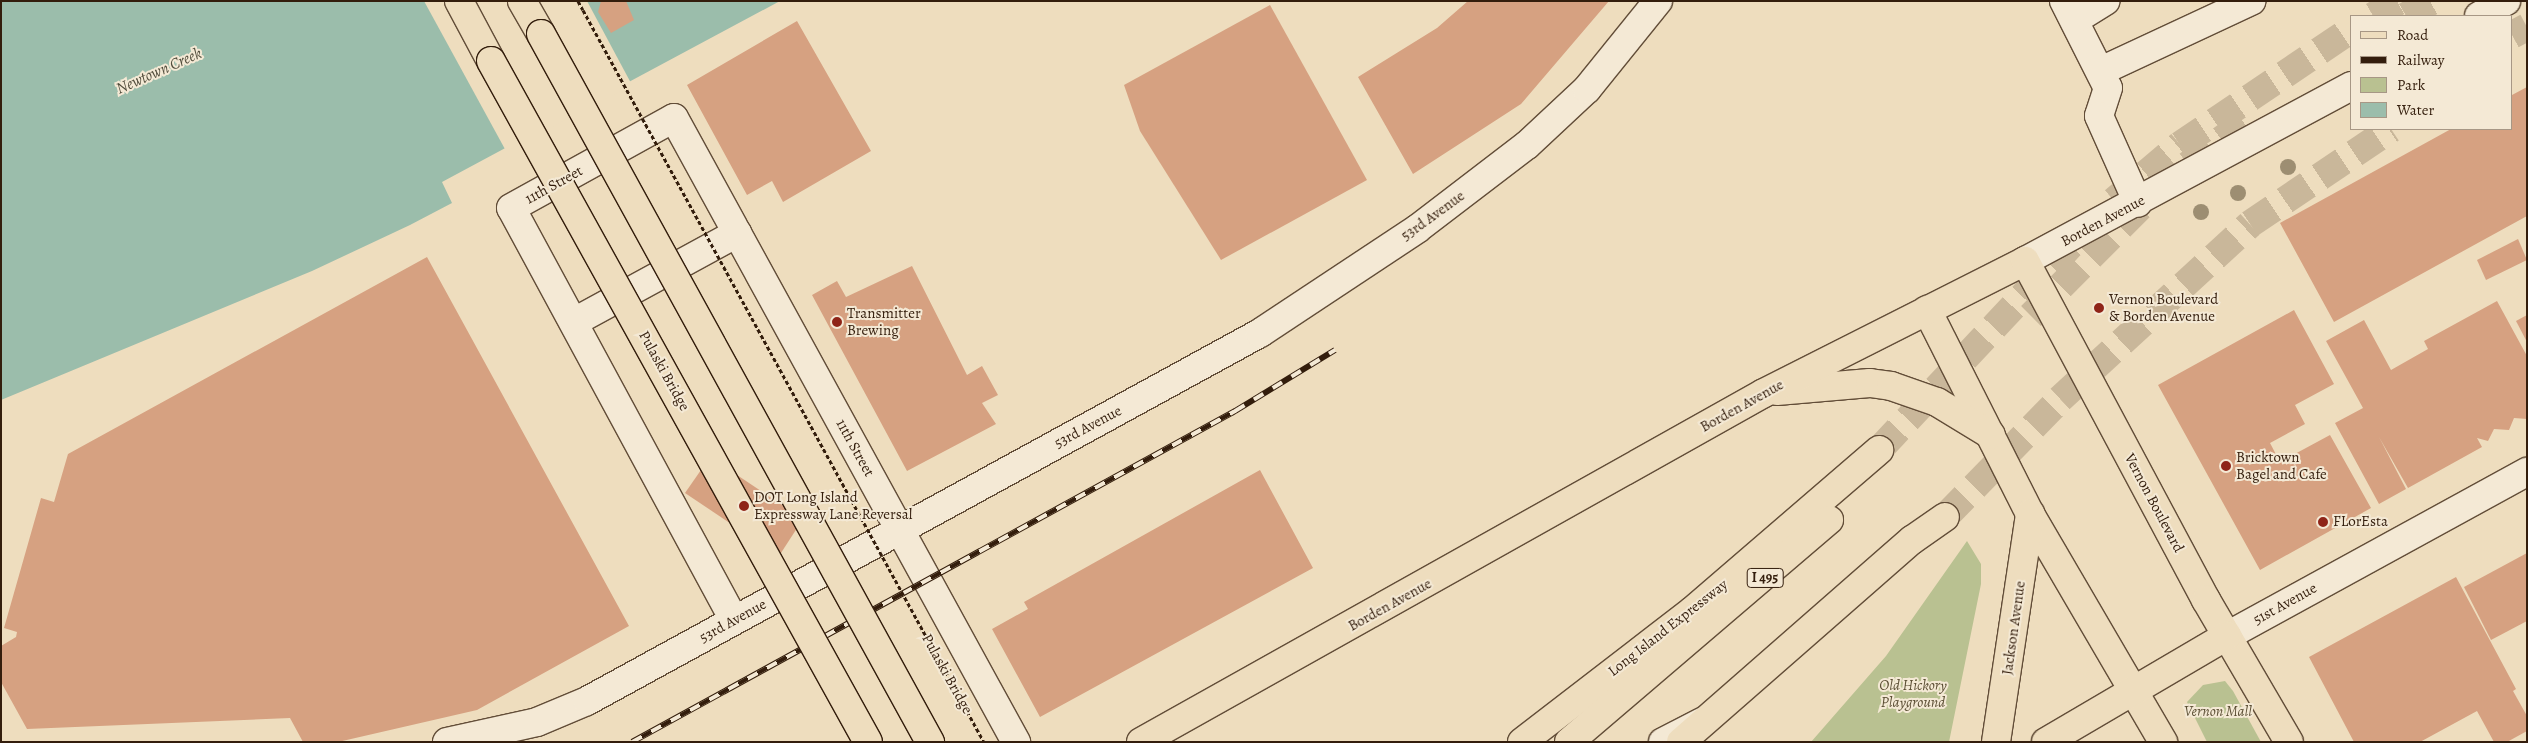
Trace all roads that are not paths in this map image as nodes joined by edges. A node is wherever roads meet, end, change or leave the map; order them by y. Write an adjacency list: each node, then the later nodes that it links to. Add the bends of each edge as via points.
1 (459, 1): 28 (main road, Pulaski Bridge, bridge)
2 (522, 1): 29 (main road, bridge)
3 (1658, 1): 21 (street, 53rd Avenue, via 1560,117 1365,266 1260,333)
4 (2106, 1): 7 (street)
5 (2250, 1): 9 (street)
6 (2506, 1): 8 (street)
7 (2070, 11): 9 (street)
8 (2481, 15)
9 (2101, 71): 11 (street, via 2108,88 2099,116)
10 (2350, 87): 11 (street, Borden Avenue)
11 (2138, 203): 13 (street, Borden Avenue)
12 (737, 233): 15 (street); 15 (street, 11th Street, via 674,118 511,208); 21 (street, 11th Street)
13 (2025, 261): 14 (main road, Borden Avenue); 23 (main road, Vernon Boulevard)
14 (1926, 310): 16 (main road, Borden Avenue); 17 (main road)
15 (574, 322): 22 (street, 11th Street)
16 (1764, 393): 17 (main road, via 1870,383 1891,386 1936,402); 31 (main road, Borden Avenue)
17 (1990, 435): 20 (main road)
18 (2527, 472): 23 (street, 51st Avenue)
19 (1939, 511): 26 (main road, via 1912,540)
20 (2030, 514): 25 (main road); 37 (main road, Jackson Avenue)
21 (900, 529): 22 (street, 53rd Avenue); 30 (street, 11th Street)
22 (734, 620): 27 (street, 53rd Avenue, via 560,714)
23 (2227, 636): 25 (main road, 51st Avenue); 40 (main road, Vernon Boulevard)
24 (1634, 689): 32 (main road, Long Island Expressway / I 495, via 1773,572 1885,456); 33 (main road, Long Island Expressway / I 495); 34 (street)
25 (2134, 689): 38 (main road, 51st Avenue); 39 (main road)
26 (1711, 717): 35 (street); 36 (main road)
27 (447, 742)
28 (868, 742)
29 (930, 742)
30 (1016, 742)
31 (1141, 742)
32 (1522, 742)
33 (1568, 742)
34 (1577, 742)
35 (1663, 742)
36 (1681, 742)
37 (1996, 742)
38 (2046, 742)
39 (2163, 742)
40 (2289, 742)

